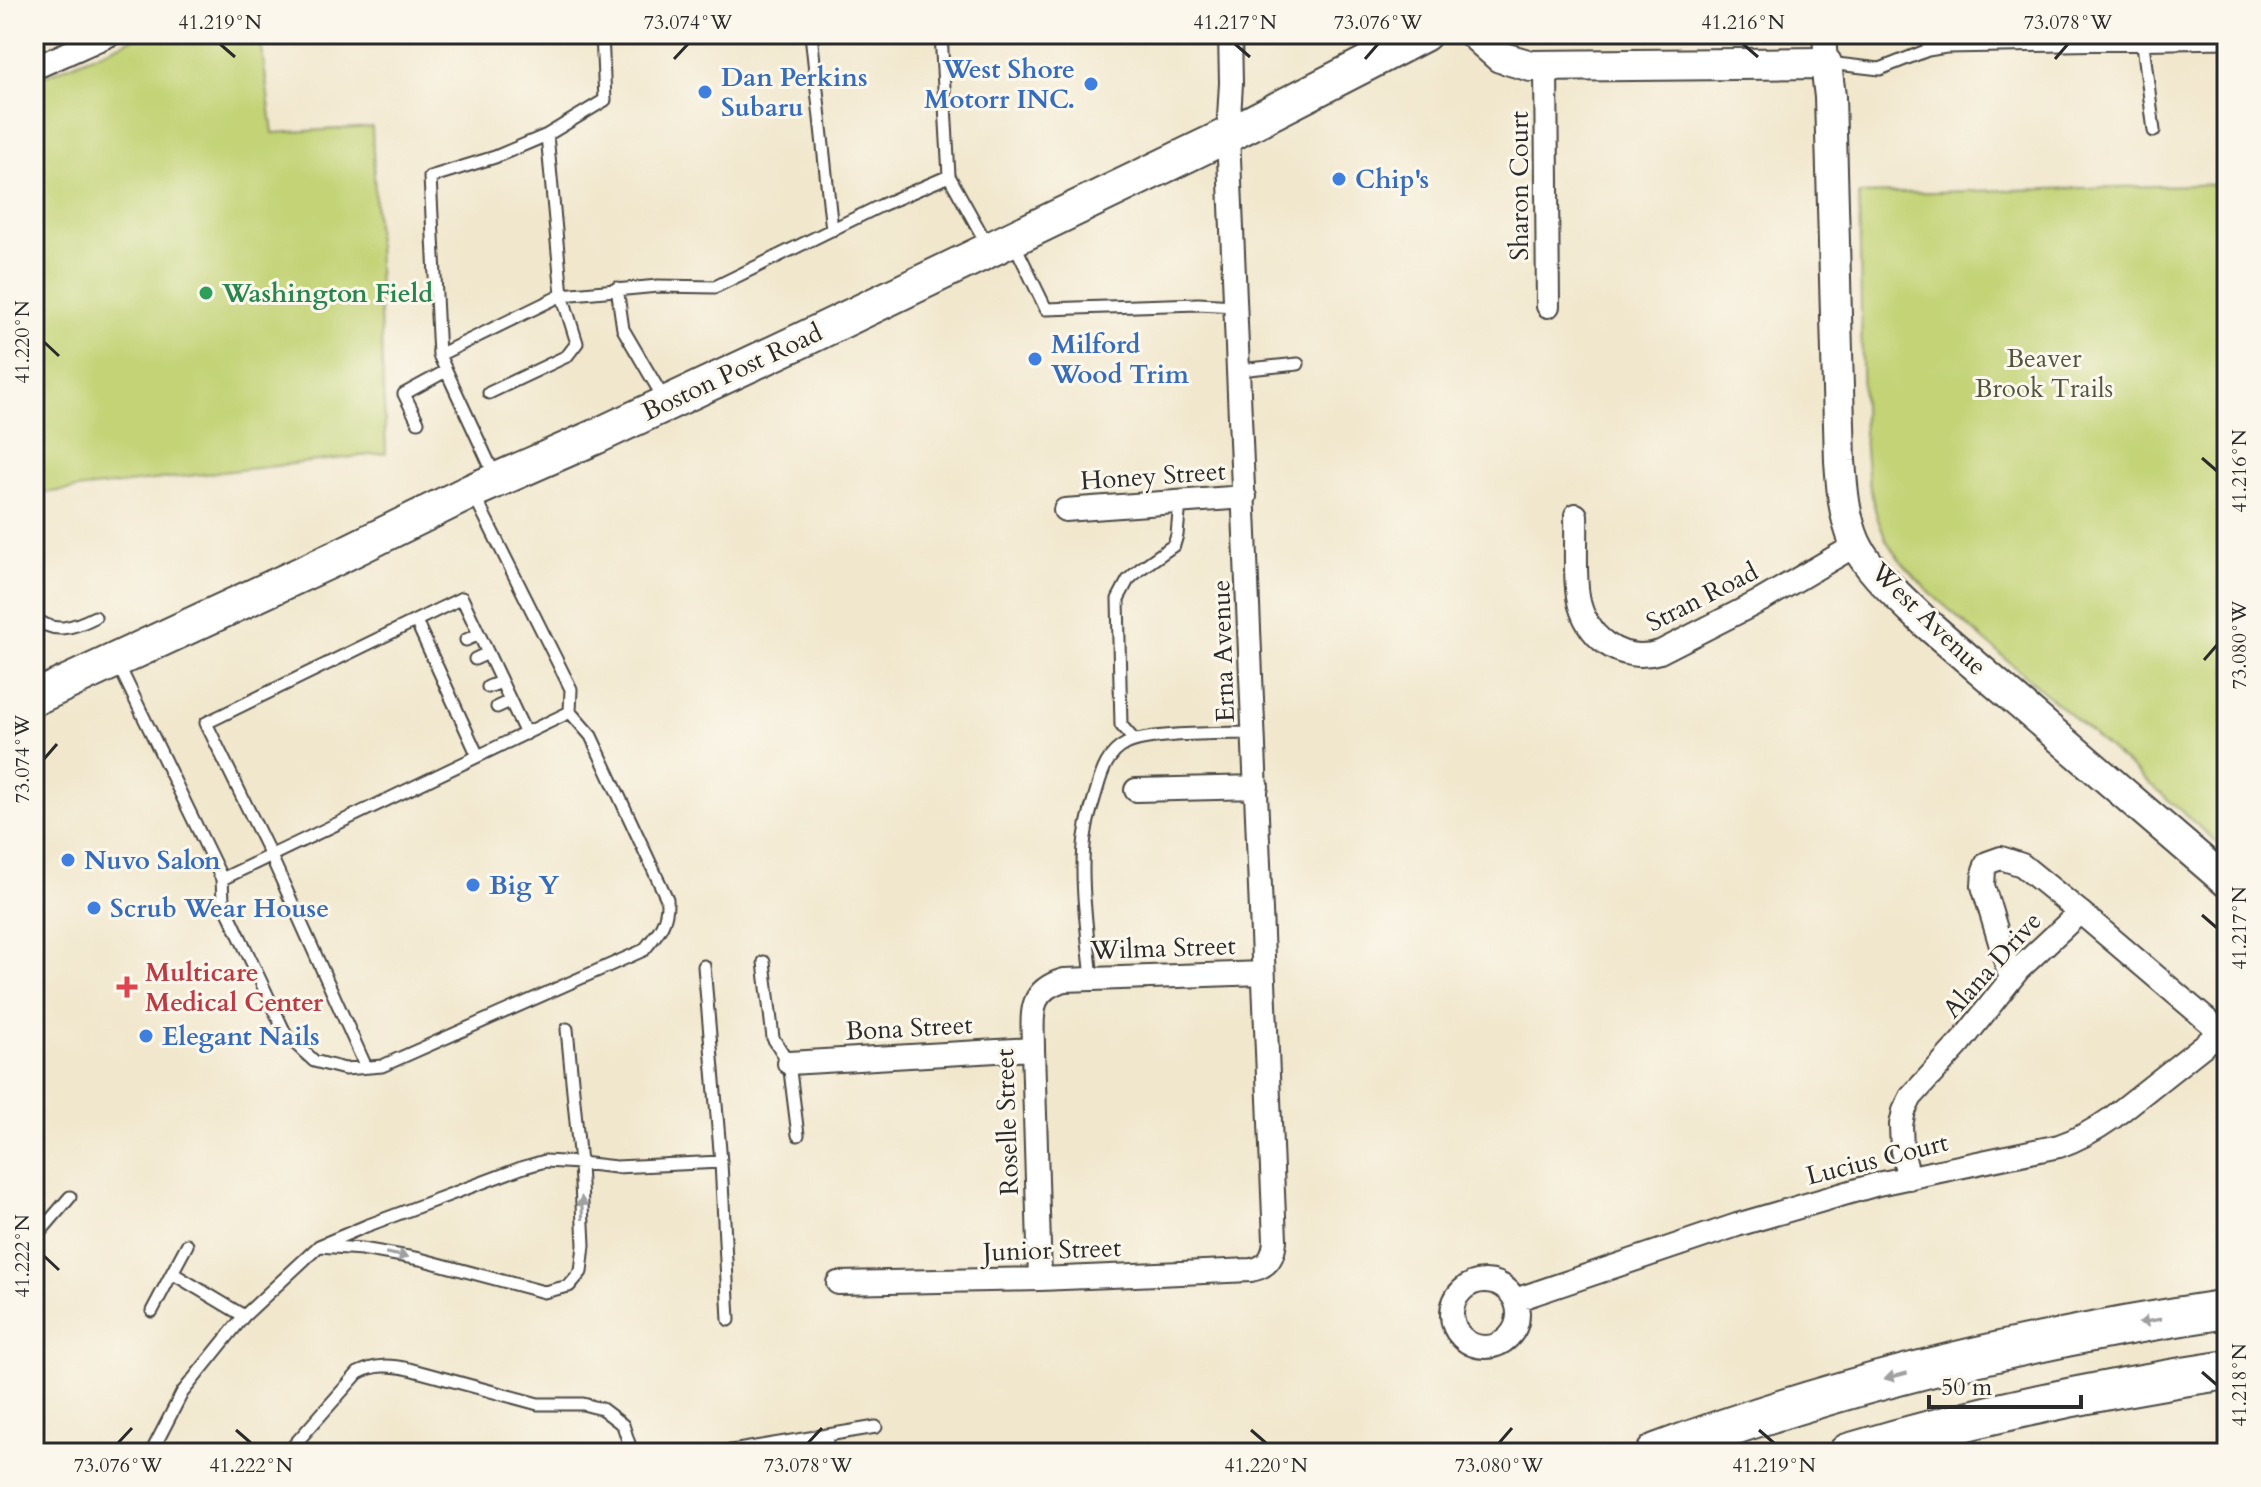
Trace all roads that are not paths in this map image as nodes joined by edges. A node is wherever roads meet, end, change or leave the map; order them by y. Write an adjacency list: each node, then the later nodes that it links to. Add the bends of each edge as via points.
1 (111, 34): 12 (street)
2 (602, 34): 14 (lane, via 605,100)
3 (811, 34): 17 (lane)
4 (941, 34): 16 (lane)
5 (1230, 34): 15 (street, Erna Avenue)
6 (1424, 34): 15 (main road, Boston Post Road)
7 (1474, 34): 11 (street, via 1500,57)
8 (2227, 42): 9 (lane)
9 (2143, 44): 10 (lane, via 1946,47 1880,69); 13 (lane)
10 (1825, 48): 11 (street); 35 (street, West Avenue, via 1840,461 1845,510)
11 (1546, 66): 22 (street, Sharon Court)
12 (34, 68)
13 (2154, 131)
14 (547, 135): 20 (lane); 23 (lane, via 430,177)
15 (1228, 135): 18 (main road, Boston Post Road); 21 (street, Erna Avenue)
16 (949, 176): 17 (lane); 18 (lane)
17 (832, 230): 19 (lane, via 715,287)
18 (1001, 244): 21 (lane, via 1046,309); 28 (main road, Boston Post Road)
19 (617, 288): 20 (lane); 28 (lane, via 623,329)
20 (562, 295): 23 (lane); 27 (lane, via 577,343 567,356)
21 (1236, 306): 25 (street, Erna Avenue)
22 (1548, 306)
23 (439, 355): 26 (lane)
24 (1298, 364): 25 (lane)
25 (1239, 370): 31 (street, Erna Avenue)
26 (446, 371): 29 (lane, via 404,394); 30 (lane)
27 (489, 393)
28 (666, 403): 30 (main road, Boston Post Road)
29 (418, 422)
30 (485, 486): 45 (main road, Boston Post Road); 53 (lane, via 571,689)
31 (1245, 497): 32 (street, Honey Street); 56 (street, Erna Avenue)
32 (1180, 502): 33 (street, Honey Street); 58 (lane, via 1174,545 1128,580 1118,599 1121,725)
33 (1065, 510)
34 (1576, 515): 35 (street, Stran Road, via 1583,613 1607,646 1634,655 1660,652)
35 (1856, 545): 64 (street, West Avenue, via 1926,623)
36 (34, 617): 37 (lane, via 64,629)
37 (95, 617)
38 (416, 621): 39 (lane, via 462,598); 43 (lane); 62 (lane, via 206,723)
39 (479, 634): 40 (lane); 42 (lane)
40 (466, 640)
41 (444, 651): 43 (lane)
42 (488, 653): 44 (lane); 46 (lane)
43 (432, 657): 51 (lane, via 446,673)
44 (475, 659)
45 (116, 660): 49 (main road, Boston Post Road); 63 (lane)
46 (501, 682): 47 (lane); 50 (lane)
47 (488, 687)
48 (466, 697): 51 (lane)
49 (34, 698)
50 (510, 701): 52 (lane); 57 (lane)
51 (454, 703): 55 (lane)
52 (497, 707)
53 (570, 712): 57 (lane); 76 (lane, via 591,736 667,899 658,934 644,950 382,1066)
54 (476, 718): 55 (lane)
55 (464, 724): 59 (lane)
56 (1255, 733): 58 (lane); 60 (street, Erna Avenue)
57 (526, 734): 59 (lane)
58 (1134, 740): 69 (lane, via 1114,752 1105,767 1085,832)
59 (478, 756): 62 (lane)
60 (1257, 787): 61 (street); 68 (street, Erna Avenue)
61 (1136, 790)
62 (271, 856): 63 (lane); 76 (lane)
63 (222, 879): 76 (lane, via 223,901 286,1035 314,1061 345,1069)
64 (2227, 882)
65 (2080, 912): 70 (street, Alana Drive); 70 (street, via 2022,865 2001,858 1987,863 1983,886); 73 (street, Alana Drive)
66 (764, 962): 75 (lane, via 773,1038)
67 (704, 966): 78 (lane)
68 (1263, 973): 69 (street, Wilma Street); 85 (street, Erna Avenue, via 1275,1240)
69 (1092, 979): 71 (street, Wilma Street)
70 (2011, 979): 80 (street, Alana Drive, via 1922,1082 1904,1111 1901,1140)
71 (1064, 980): 74 (street, Roselle Street, via 1052,983 1035,999)
72 (567, 1029): 79 (lane)
73 (2224, 1030): 80 (street, Lucius Court, via 2112,1118 2074,1141)
74 (1033, 1049): 75 (street, Bona Street); 87 (street, Roselle Street)
75 (789, 1063): 77 (lane)
76 (366, 1067)
77 (798, 1135)
78 (721, 1162): 79 (lane, via 616,1167); 93 (lane)
79 (580, 1163): 84 (lane, via 545,1161 521,1168); 84 (lane, one-way to 79, via 420,1259 544,1292 569,1286 581,1272 584,1245)
80 (1909, 1178): 89 (street, Lucius Court, via 1737,1225)
81 (70, 1197): 82 (lane)
82 (34, 1239)
83 (187, 1245): 86 (lane)
84 (319, 1246): 92 (lane)
85 (1267, 1264): 87 (street, Junior Street, via 1251,1270)
86 (172, 1273): 91 (lane); 92 (lane)
87 (1040, 1279): 88 (street, Junior Street)
88 (838, 1283)
89 (1515, 1300)
90 (2227, 1309): 102 (highway, one-way to 102, via 1943,1363)
91 (152, 1311)
92 (244, 1316): 97 (lane, via 182,1393)
93 (729, 1320)
94 (2227, 1370): 103 (highway, via 2030,1405)
95 (876, 1427): 96 (lane)
96 (826, 1435): 100 (lane); 101 (lane)
97 (151, 1453)
98 (287, 1453): 99 (lane, via 358,1373 389,1365 538,1404 602,1409 623,1425)
99 (632, 1453)
100 (719, 1453)
101 (828, 1453)
102 (1656, 1453)
103 (1848, 1453)

